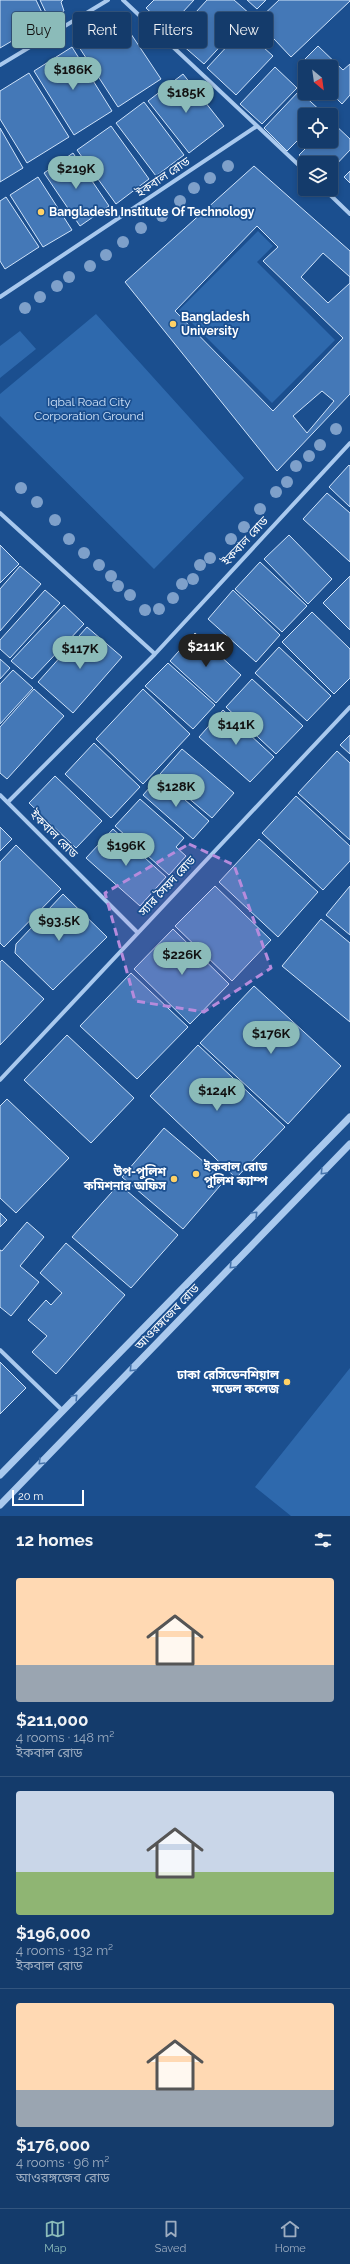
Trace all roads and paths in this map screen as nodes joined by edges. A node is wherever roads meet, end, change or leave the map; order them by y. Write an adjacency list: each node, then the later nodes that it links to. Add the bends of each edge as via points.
1 (108, 0): 3 (street)
2 (123, 0): 4 (street)
3 (0, 65)
4 (257, 126): 5 (street); 8 (street, ইকবাল রোড)
5 (298, 164)
6 (331, 196): 7 (street)
7 (350, 214)
8 (0, 297)
9 (350, 443): 11 (street, ইকবাল রোড)
10 (0, 512): 11 (street)
11 (155, 654): 14 (street, ইকবাল রোড)
12 (350, 706): 15 (street, স্যার সৈয়দ রোড)
13 (0, 795): 14 (street, ইকবাল রোড)
14 (8, 802): 15 (street, ইকবাল রোড)
15 (137, 932): 16 (street, স্যার সৈয়দ রোড)
16 (0, 1080)
17 (350, 1117): 20 (street, আওরঙ্গজেব রোড, one-way to 17)
18 (350, 1144): 22 (street, আওরঙ্গজেব রোড, one-way to 22)
19 (0, 1350): 20 (street)
20 (62, 1410): 21 (street, আওরঙ্গজেব রোড)
21 (0, 1475)
22 (0, 1504)

